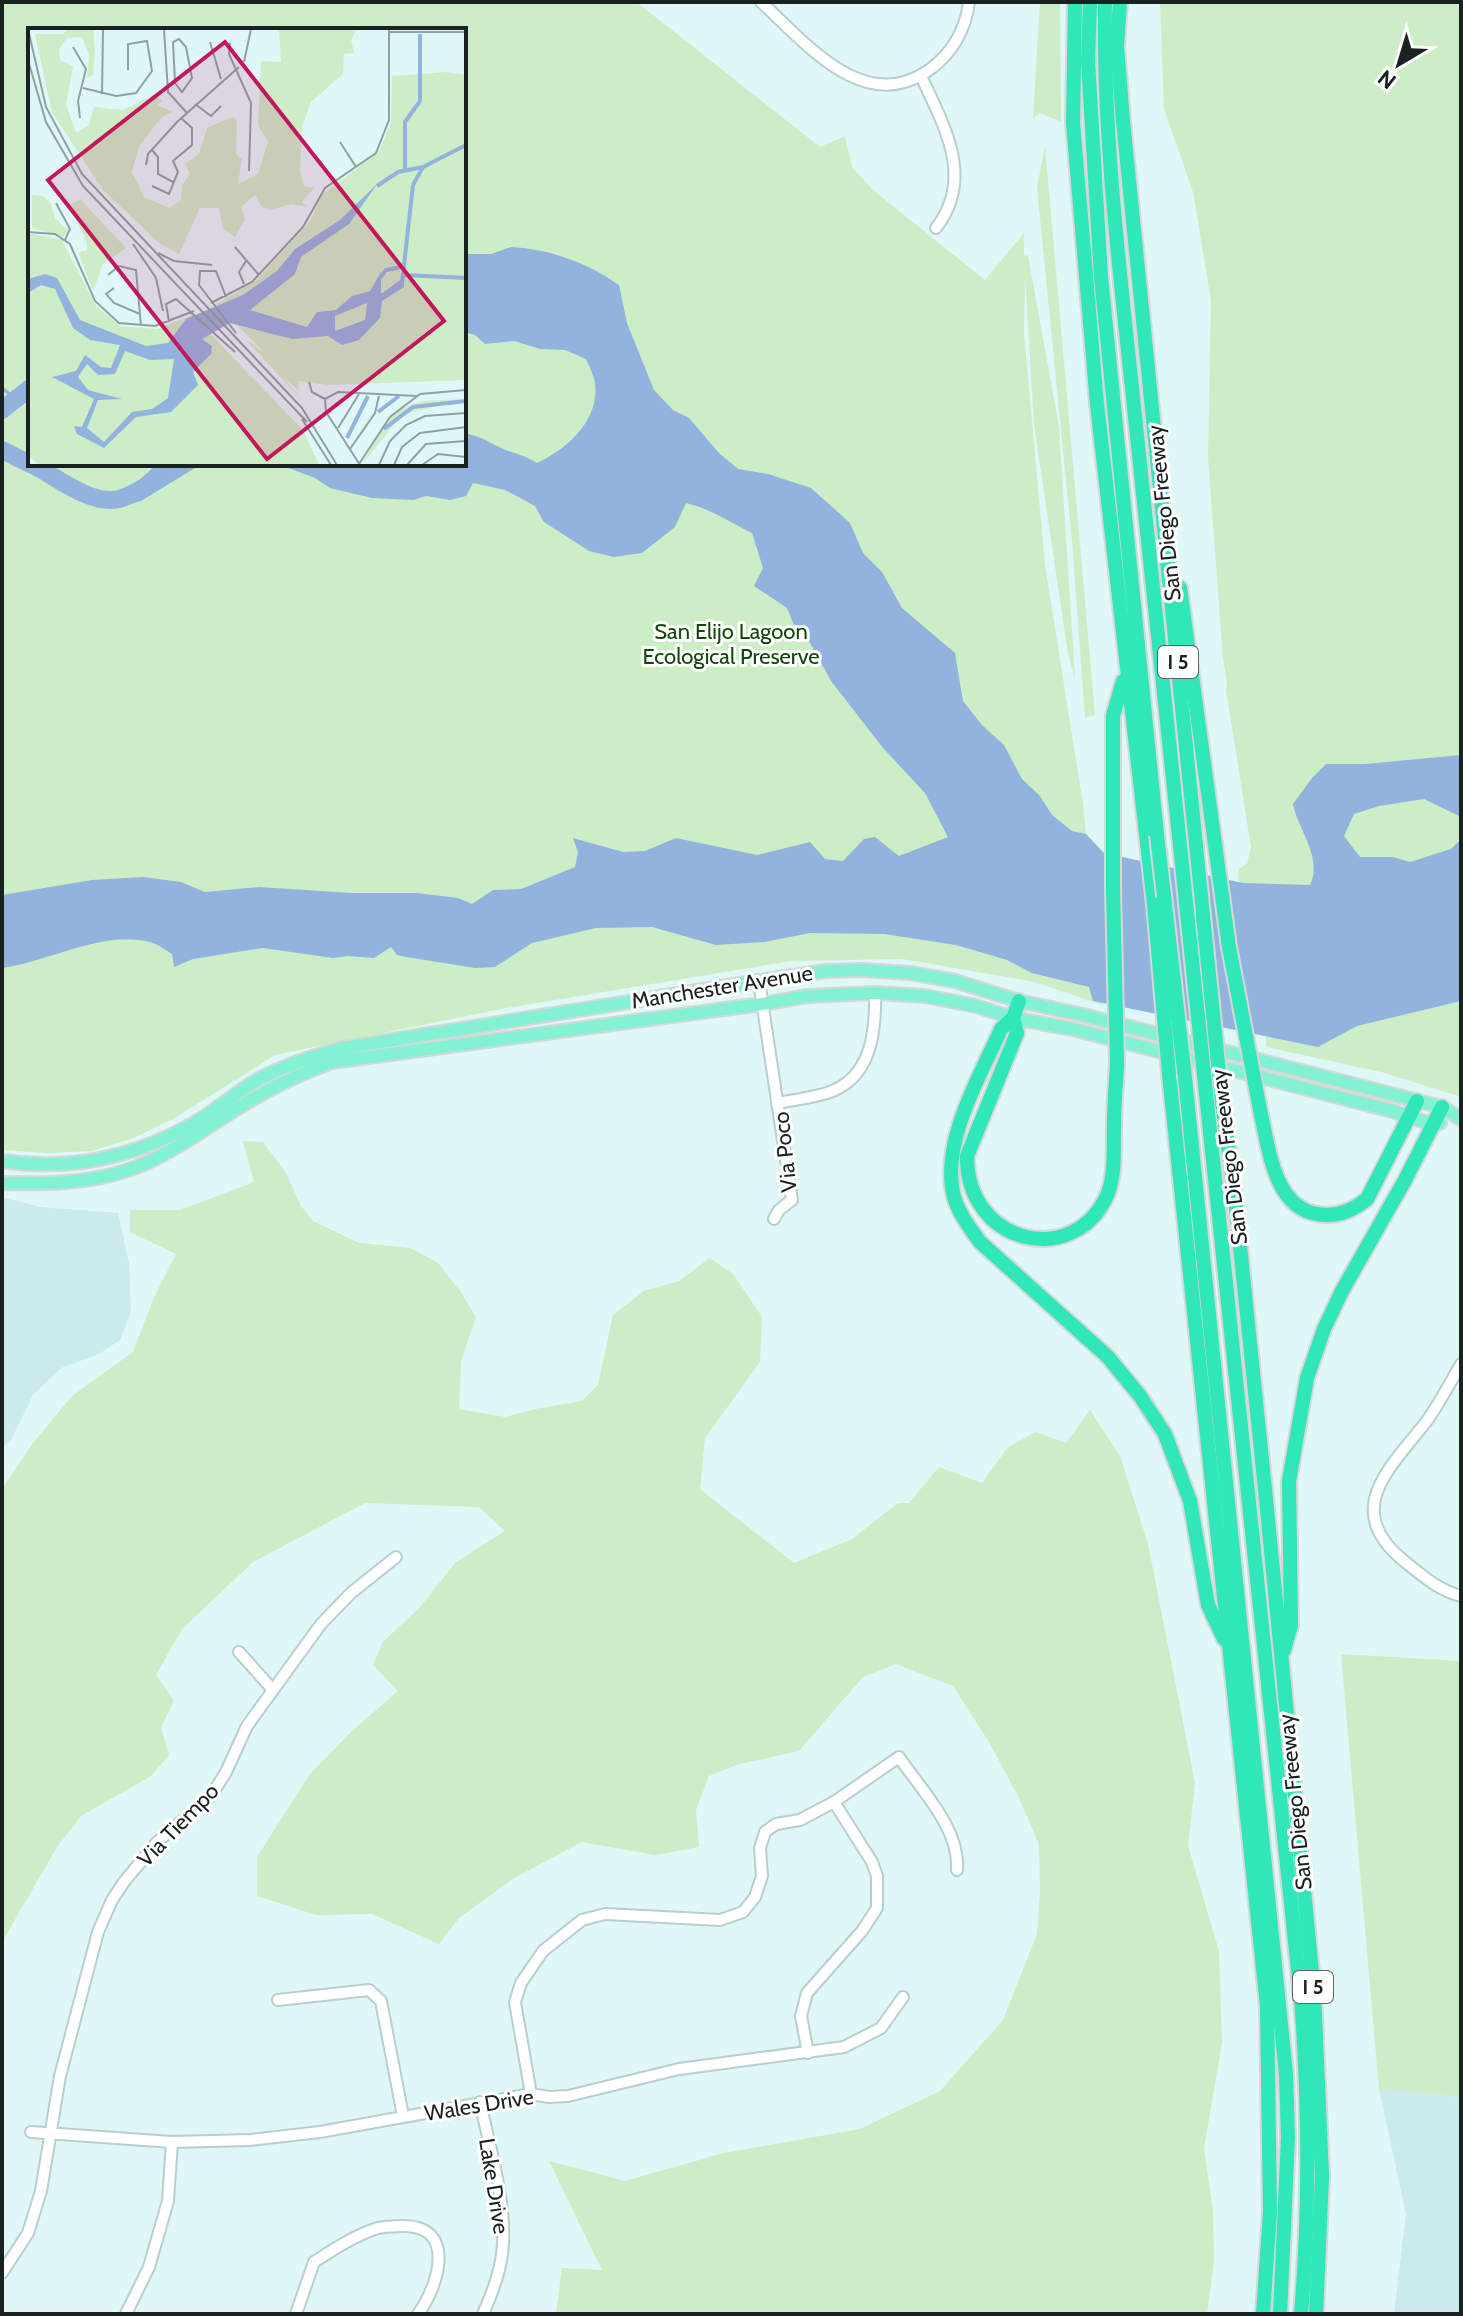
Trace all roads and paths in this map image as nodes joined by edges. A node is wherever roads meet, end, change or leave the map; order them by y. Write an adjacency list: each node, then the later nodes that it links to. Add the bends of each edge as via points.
1 (761, 2): 7 (street, via 844,75 884,85)
2 (969, 2): 7 (street, via 959,37 944,60)
3 (1075, 2): 10 (highway, I 5, via 1074,136)
4 (1090, 2): 11 (highway, via 1088,61 1101,277)
5 (1105, 2): 50 (highway, bridge, via 1112,197 1301,1998 1309,2143)
6 (1120, 2): 9 (highway, San Diego Freeway / I 5, via 1117,46 1123,121)
7 (921, 76): 8 (street, via 956,166 955,189)
8 (936, 228)
9 (1154, 409): 20 (highway, bridge, via 1229,947 1261,1115 1281,1187 1296,1205 1319,1215 1339,1215 1358,1207); 30 (highway, San Diego Freeway / I 5, bridge)
10 (1126, 673): 11 (highway, I 5); 16 (highway, bridge, via 1113,716 1117,1063 1112,1172 1098,1209 1068,1234 1028,1238 1009,1232 975,1200 966,1177 967,1156 1017,1033)
11 (1151, 834): 28 (highway, I 5, bridge, via 1169,1074); 49 (highway, bridge, via 1185,1078 1286,2074)
12 (759, 981): 14 (main road, Manchester Avenue, via 826,971 910,973); 15 (street); 22 (main road, Manchester Avenue, via 343,1048 301,1059 193,1124 113,1158 76,1164)
13 (875, 993): 15 (main road, Manchester Avenue, via 832,993); 16 (main road, Manchester Avenue, via 925,996); 18 (street, Via Poco, via 871,1048 855,1075 829,1093)
14 (1019, 1001): 16 (highway); 17 (main road, Manchester Avenue)
15 (762, 1004): 18 (street); 23 (main road, Manchester Avenue, via 332,1062 294,1076 171,1151 125,1171 86,1180)
16 (1013, 1018): 20 (main road, Manchester Avenue, via 1158,1050); 28 (highway, via 1000,1031 955,1135 950,1160 953,1195 980,1242 1108,1357 1165,1434 1190,1501 1208,1605)
17 (1417, 1101): 19 (main road, Manchester Avenue); 20 (highway)
18 (777, 1103): 24 (street, Via Poco, via 792,1200)
19 (1452, 1114): 21 (highway)
20 (1409, 1118): 21 (main road, Manchester Avenue)
21 (1434, 1125): 30 (highway, via 1342,1291 1307,1378 1289,1481 1291,1625)
22 (2, 1161)
23 (2, 1183)
24 (774, 1219)
25 (1461, 1364): 27 (street, via 1429,1418 1381,1480 1374,1513 1391,1551 1433,1585)
26 (396, 1557): 31 (street, Via Tiempo, via 321,1624)
27 (1461, 1596)
28 (1229, 1650): 48 (highway, I 5, via 1267,2006 1270,2212)
29 (239, 1652): 31 (street)
30 (1281, 1661): 51 (highway, San Diego Freeway / I 5, via 1319,2084 1322,2176)
31 (273, 1690): 41 (street, Via Tiempo, via 247,1726 211,1796 157,1842 112,1900 98,1932)
32 (834, 1802): 33 (street, via 899,1757 949,1830); 36 (street, via 872,1862 877,1908 807,1993 801,2016); 37 (street, via 765,1832 762,1876 743,1912 720,1920 605,1914 582,1920 543,1951 515,2002)
33 (957, 1870)
34 (903, 1997): 36 (street, Wales Drive, via 870,2035 844,2047)
35 (278, 2000): 39 (street, via 361,1989 381,2001)
36 (808, 2053): 37 (street, Wales Drive, via 679,2069 568,2096)
37 (531, 2094): 38 (street, Wales Drive)
38 (480, 2102): 39 (street, Wales Drive); 47 (street, Lake Drive, via 503,2243 496,2286)
39 (403, 2116): 42 (street, Wales Drive, via 250,2140)
40 (31, 2132): 41 (street, Wales Drive)
41 (49, 2132): 42 (street, Wales Drive); 43 (street, Via Tiempo, via 41,2191 28,2233)
42 (172, 2142): 44 (street, via 168,2201 149,2267)
43 (2, 2273)
44 (126, 2314)
45 (296, 2314): 46 (street, via 314,2262 377,2227 414,2225 435,2237 440,2260)
46 (418, 2314)
47 (483, 2314)
48 (1263, 2314)
49 (1280, 2314)
50 (1301, 2314)
51 (1316, 2314)

